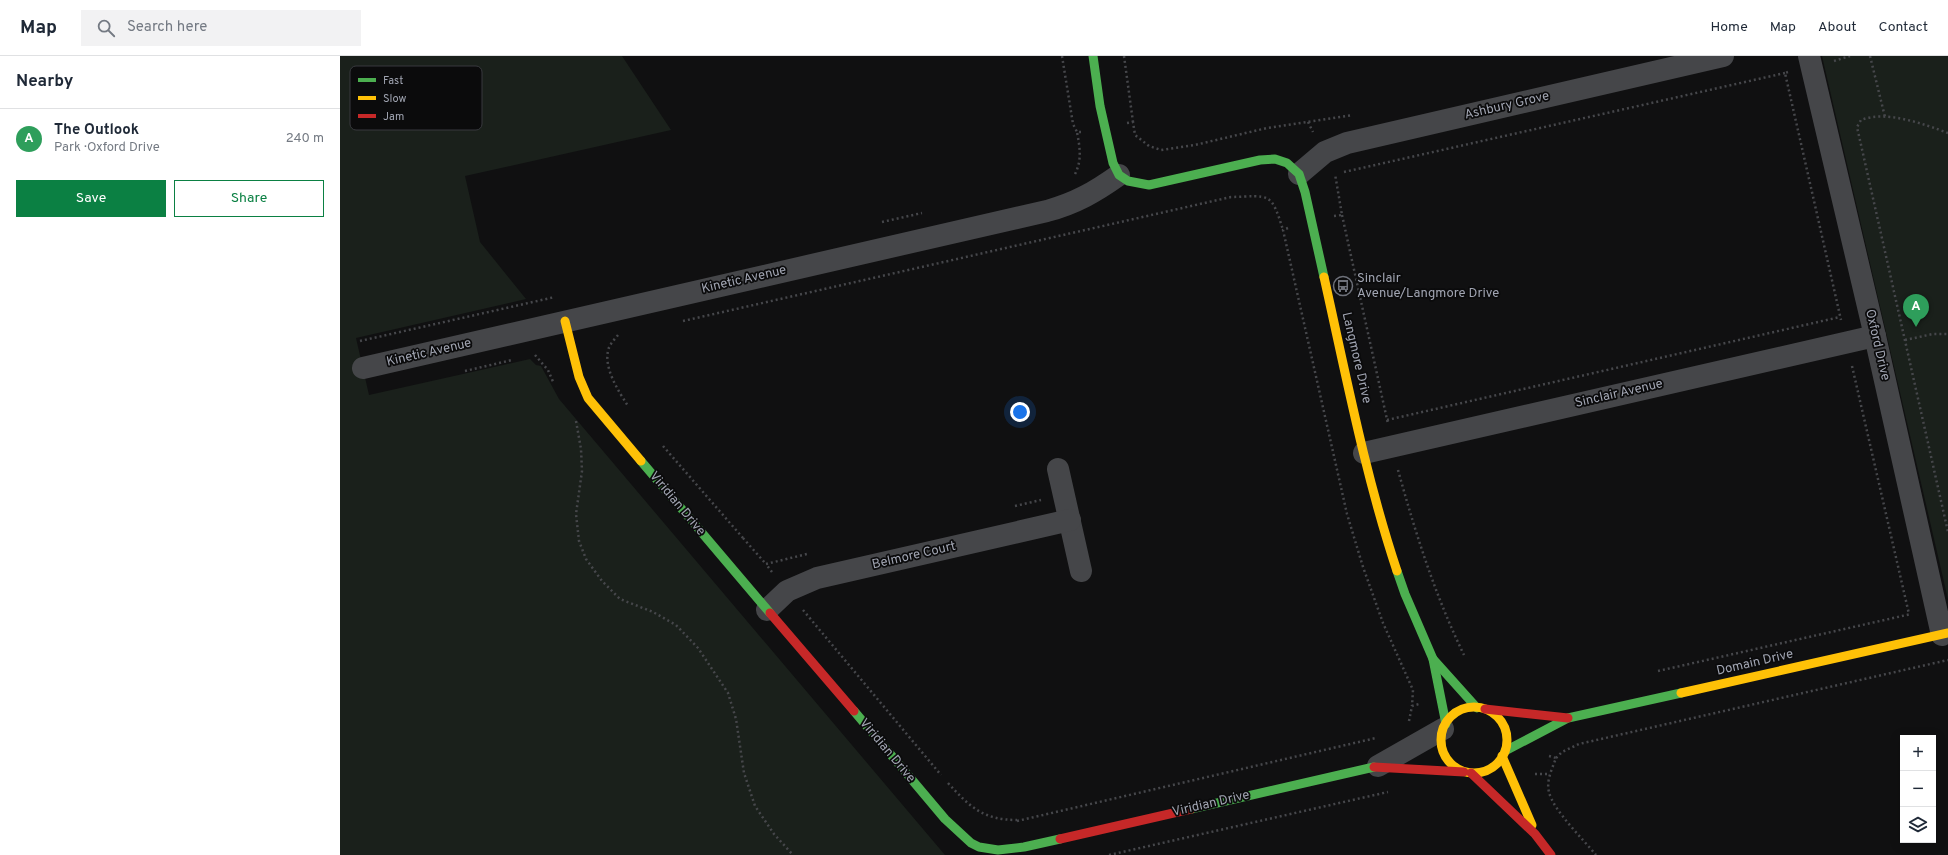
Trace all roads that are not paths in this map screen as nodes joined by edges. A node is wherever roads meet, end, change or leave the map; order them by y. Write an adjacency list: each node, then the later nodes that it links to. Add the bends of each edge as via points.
1 (1093, 56): 5 (street, via 1105,127 1113,163)
2 (1723, 56): 4 (street, Ashbury Grove, via 1346,143 1325,152)
3 (1809, 56): 7 (street, Oxford Drive)
4 (1299, 174): 5 (street, via 1287,163 1275,159 1260,160 1149,185 1128,181); 9 (street, Langmore Drive)
5 (1119, 175): 6 (street, Kinetic Avenue, via 1093,193 1071,204 1047,211)
6 (565, 321): 8 (street, Kinetic Avenue); 13 (street, Viridian Drive, via 578,377 588,398)
7 (1875, 336): 9 (street, Sinclair Avenue); 14 (street, Oxford Drive, via 1936,608)
8 (363, 368)
9 (1364, 453): 15 (street, Langmore Drive, via 1385,534 1405,594)
10 (1058, 469): 11 (street)
11 (1070, 520): 12 (street); 13 (street, Belmore Court, via 817,578 787,591)
12 (1081, 571)
13 (767, 610): 20 (street, Viridian Drive, via 965,840 980,849 997,851 1024,847)
14 (1945, 634): 17 (street, Domain Drive)
15 (1433, 660): 16 (street, Langmore Drive); 18 (street, Langmore Drive)
16 (1481, 709): 17 (street, Domain Drive); 18 (street, via 1459,711); 19 (street, via 1495,715 1502,724 1506,734)
17 (1568, 718): 19 (street, Domain Drive)
18 (1444, 726): 20 (street, Viridian Drive); 21 (street, via 1442,747 1446,758 1454,766)
19 (1504, 754): 21 (street, via 1491,769); 22 (street)
20 (1378, 766): 21 (street, Viridian Drive)
21 (1468, 773): 22 (street)
22 (1535, 834): 23 (street)
23 (1552, 855)

